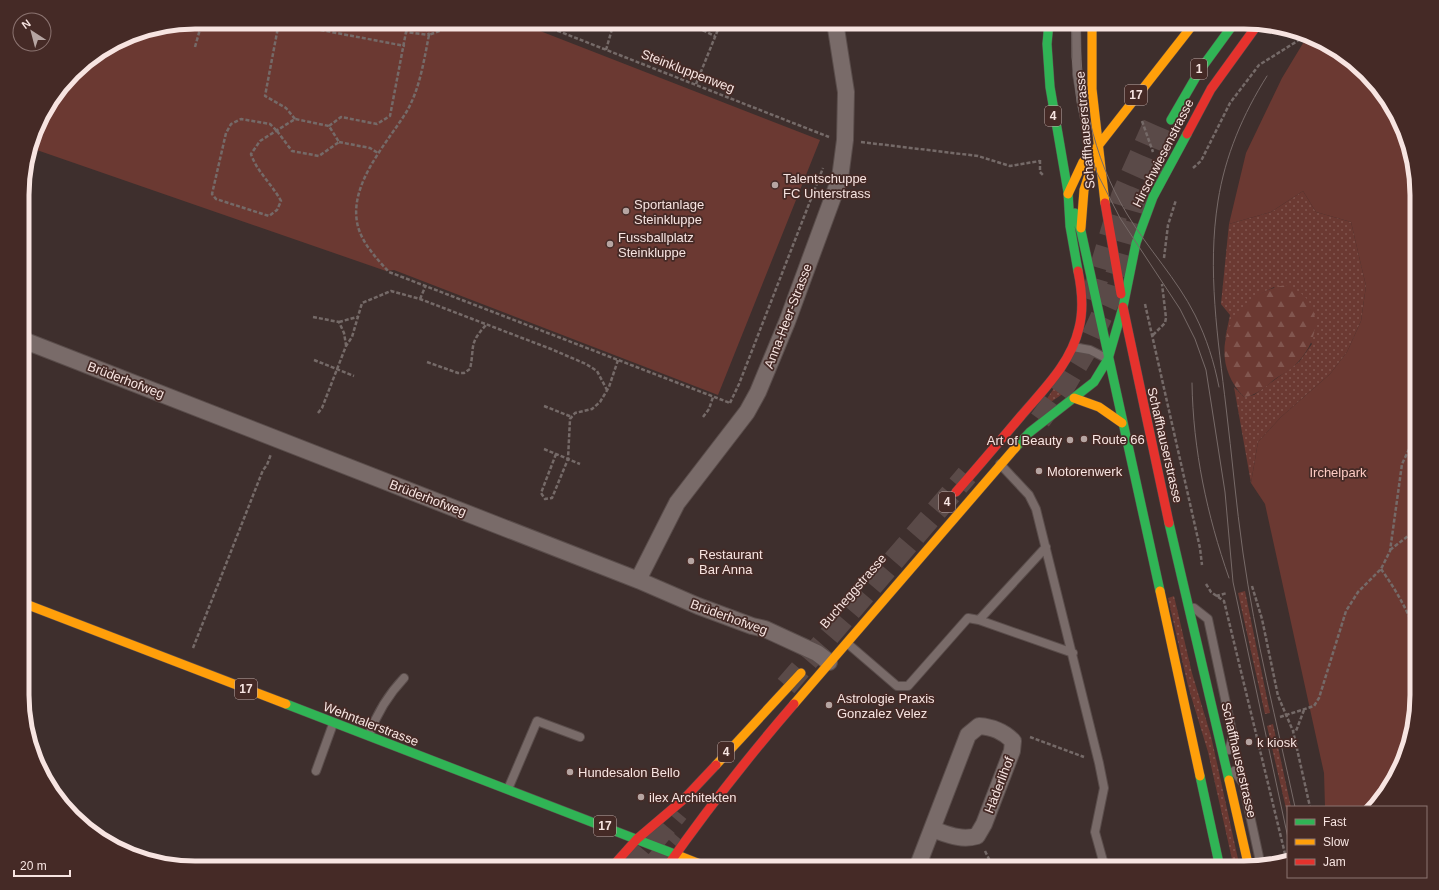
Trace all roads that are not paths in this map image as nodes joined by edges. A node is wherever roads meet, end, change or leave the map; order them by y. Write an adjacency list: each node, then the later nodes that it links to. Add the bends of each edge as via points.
1 (836, 29): 24 (street, Anna-Heer-Strasse, via 846,92 845,140 840,178 787,322 758,392 747,412 677,503)
2 (1046, 29): 10 (main road, Schaffhauserstrasse / 4, via 1051,105)
3 (1076, 29): 9 (lane, via 1080,100 1086,126)
4 (1092, 29): 9 (main road, Schaffhauserstrasse / 4, via 1093,95)
5 (1190, 29): 9 (main road, 17)
6 (1229, 29): 8 (main road, 1, via 1209,53)
7 (1254, 29): 12 (main road, Hirschwiesenstrasse, via 1211,89 1153,197 1136,243)
8 (1171, 120)
9 (1098, 146): 10 (main road, 17, via 1087,156 1075,174); 11 (main road, 17, via 1084,190); 12 (main road, Schaffhauserstrasse / 4)
10 (1068, 194): 11 (main road, Schaffhauserstrasse); 14 (main road, Schaffhauserstrasse / 4, via 1071,232 1084,302)
11 (1081, 231): 15 (main road, Schaffhauserstrasse)
12 (1123, 307): 15 (main road, 4); 18 (main road, Schaffhauserstrasse)
13 (29, 342): 24 (street, Brüderhofweg)
14 (1073, 347): 15 (lane, via 1090,350); 22 (main road, 4, via 1052,380)
15 (1108, 359): 16 (lane); 19 (main road, 4, via 1094,382); 20 (main road, Schaffhauserstrasse)
16 (1118, 368)
17 (1128, 377): 18 (lane)
18 (1138, 386): 25 (main road, Schaffhauserstrasse)
19 (1074, 398): 20 (main road, via 1099,407); 21 (main road, 4, via 1030,432)
20 (1122, 423): 47 (main road, Schaffhauserstrasse)
21 (1000, 464): 23 (lane, via 1029,495 1036,509); 28 (main road, 4)
22 (950, 499)
23 (1046, 547): 27 (lane); 29 (lane)
24 (638, 580): 30 (street, Brüderhofweg, via 698,606 765,629)
25 (1188, 604): 35 (main road, Schaffhauserstrasse); 35 (lane, via 1208,619 1233,736)
26 (29, 605): 32 (main road, Wehntalerstrasse / 17)
27 (979, 620): 28 (lane, via 968,618 908,686 897,686); 29 (lane)
28 (846, 642): 30 (main road, 4)
29 (1073, 653): 46 (lane, via 1104,788 1095,832)
30 (818, 657): 39 (main road, 4, via 684,799); 40 (main road, 4, via 762,741 696,825)
31 (404, 678): 33 (lane, via 390,692 379,709)
32 (334, 723): 33 (main road, Wehntalerstrasse / 17); 36 (lane)
33 (369, 736): 37 (main road, Wehntalerstrasse / 17)
34 (580, 737): 37 (lane, via 537,721)
35 (1226, 759): 41 (lane, via 1243,783); 48 (main road, Schaffhauserstrasse)
36 (316, 772)
37 (507, 790): 39 (main road, Wehntalerstrasse / 17)
38 (932, 829): 38 (street, Häderlihof, via 968,735 979,726 991,727 1007,734 1013,741 1012,751 977,836 969,839 956,838); 45 (street, Häderlihof)
39 (637, 839): 40 (main road, Wehntalerstrasse); 42 (main road, 4)
40 (677, 855): 43 (main road, 4); 44 (main road, Wehntalerstrasse)
41 (1260, 860)
42 (617, 861)
43 (672, 861)
44 (692, 861)
45 (921, 861)
46 (1103, 861)
47 (1218, 861)
48 (1248, 861)

